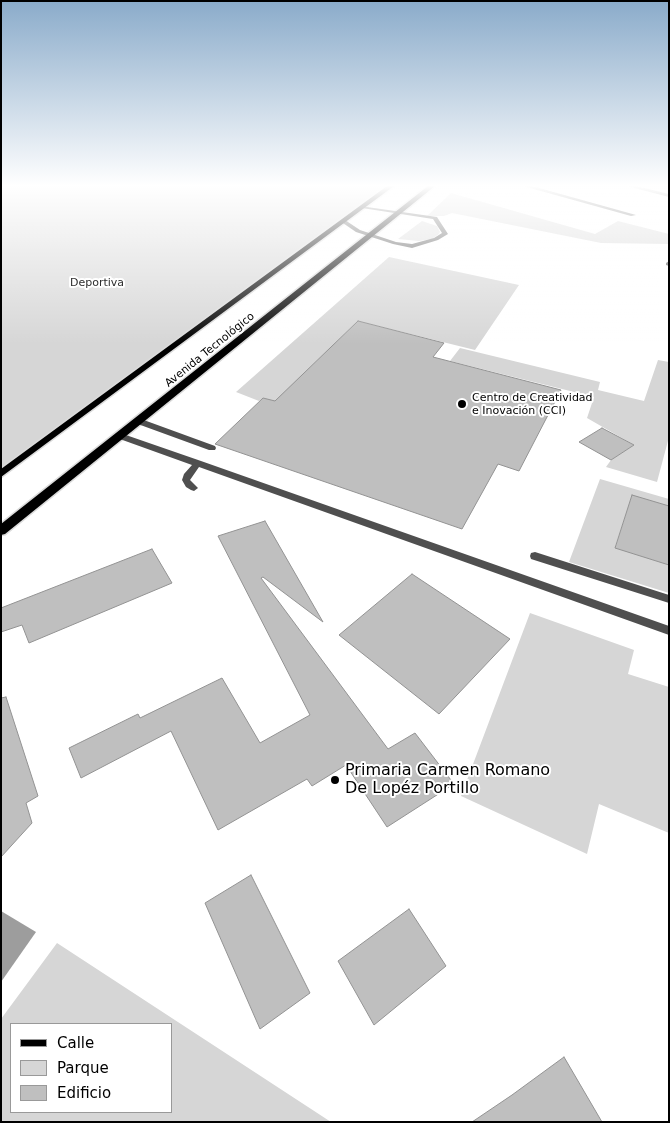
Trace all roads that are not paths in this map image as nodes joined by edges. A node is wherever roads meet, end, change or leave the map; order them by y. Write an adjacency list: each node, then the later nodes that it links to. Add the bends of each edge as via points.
1 (319, 238): 9 (main road, Avenida Tecnológico)
2 (368, 238): 5 (main road, Avenida Tecnológico)
3 (381, 238): 4 (street, via 412,246)
4 (437, 238)
5 (138, 421): 6 (main road, Avenida Tecnológico); 7 (street)
6 (120, 436): 8 (street); 11 (main road, Avenida Tecnológico)
7 (212, 448)
8 (198, 463): 10 (street, via 186,480); 14 (street)
9 (1, 474)
10 (194, 488)
11 (1, 531)
12 (535, 556): 13 (street)
13 (669, 599)
14 (669, 631)

